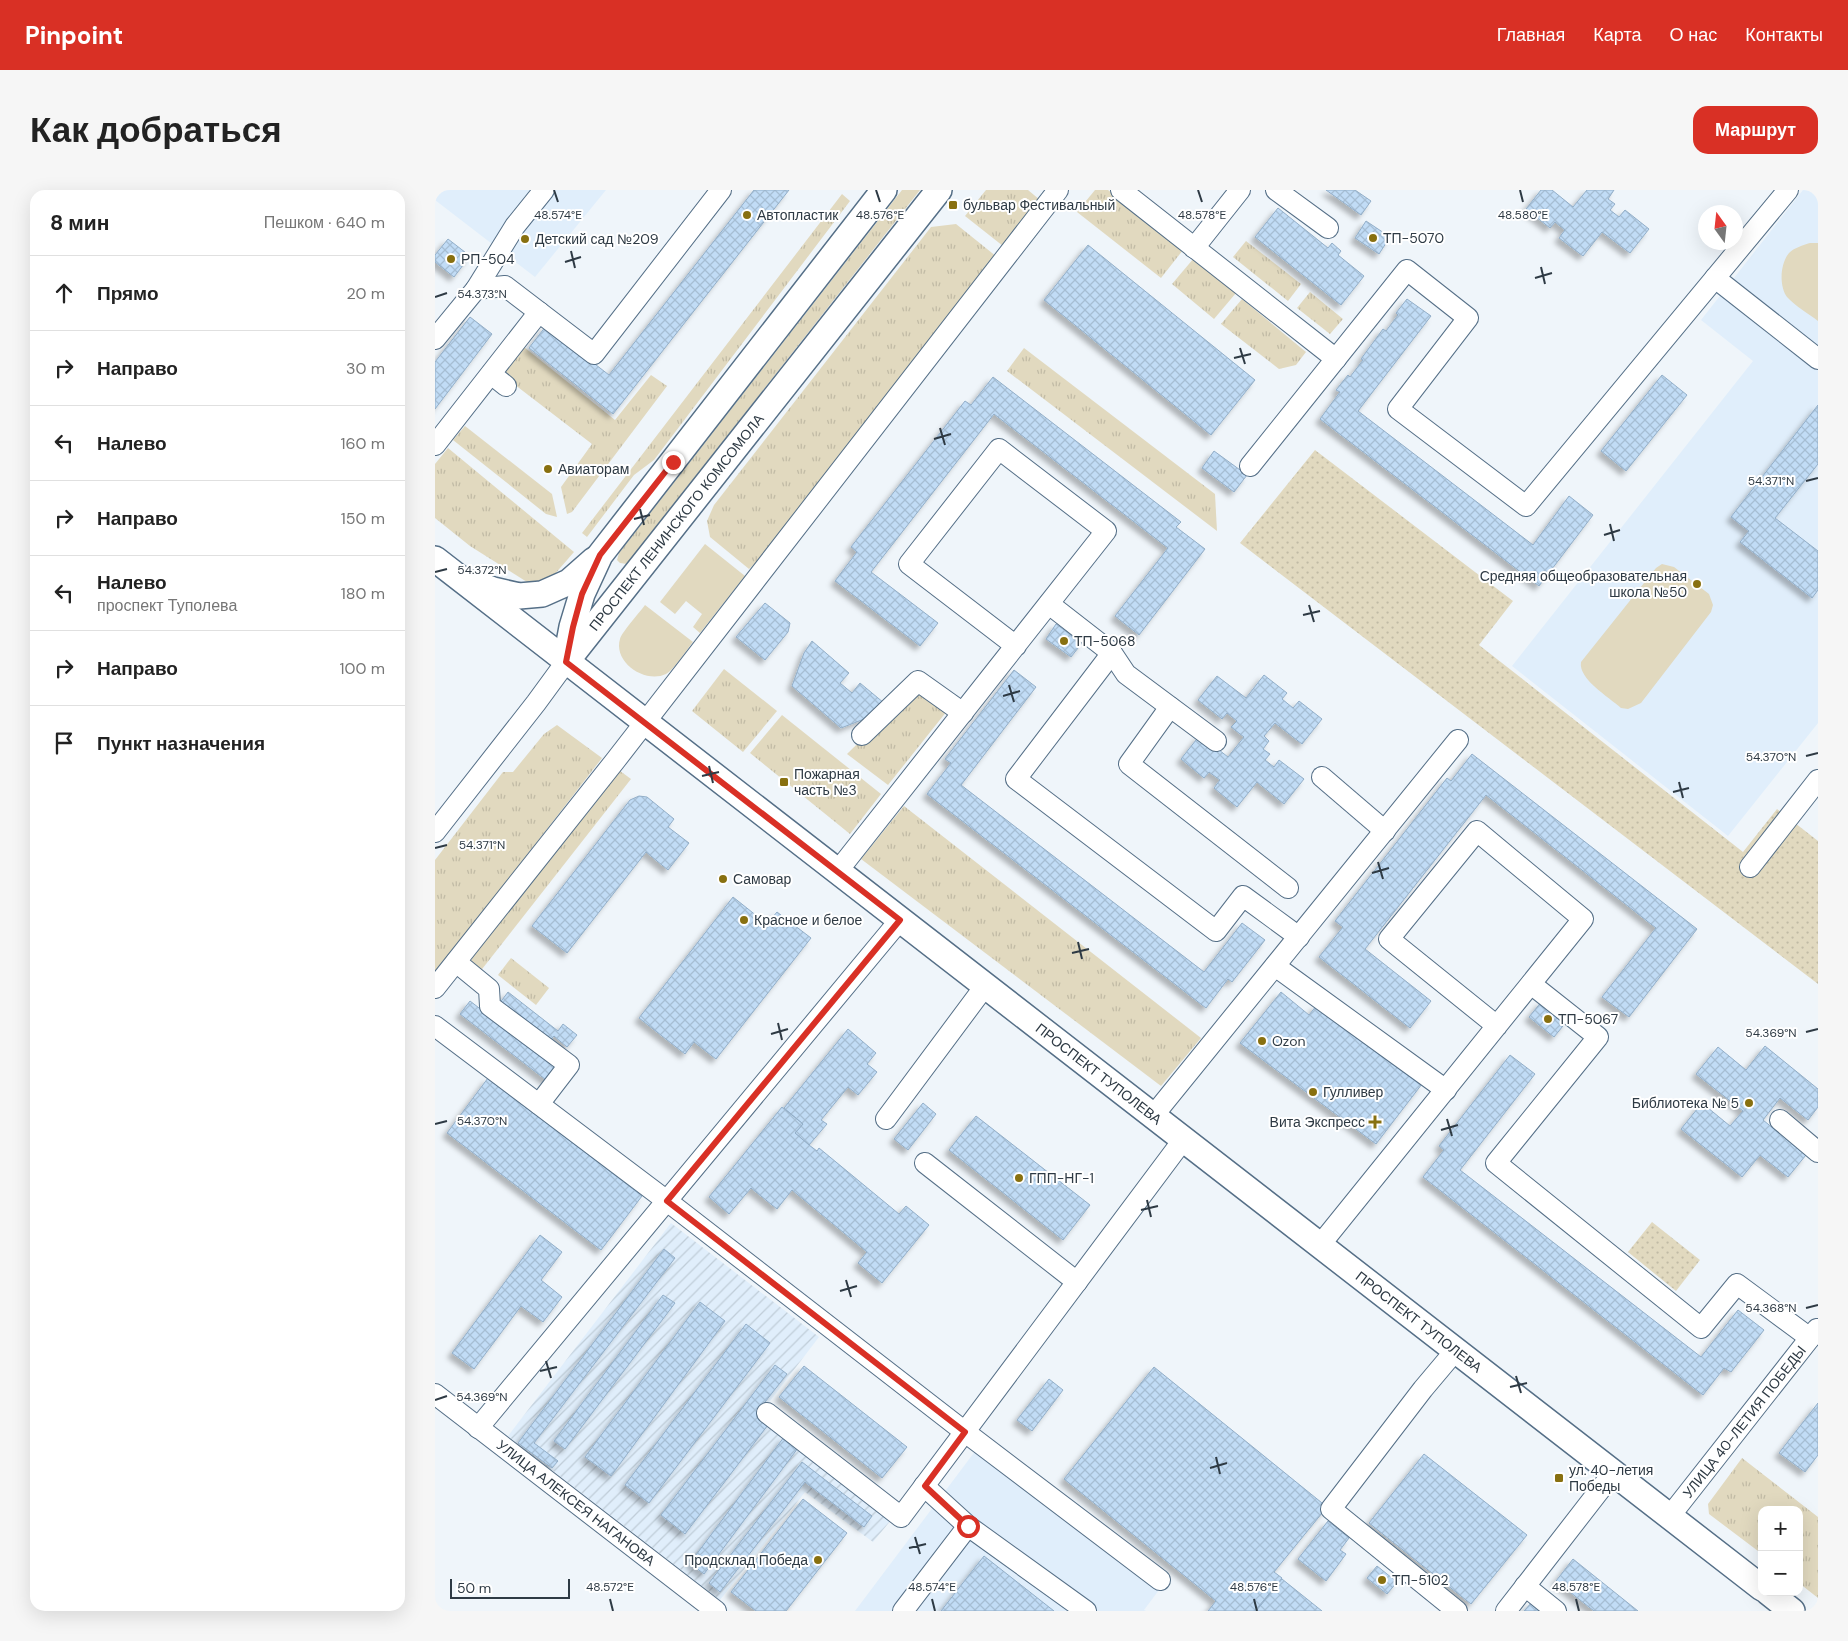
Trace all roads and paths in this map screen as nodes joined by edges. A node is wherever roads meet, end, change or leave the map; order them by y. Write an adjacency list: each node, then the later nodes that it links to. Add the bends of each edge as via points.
1 (544, 190): 13 (street, via 515,226)
2 (721, 190): 14 (street, via 594,354)
3 (884, 190): 20 (main road, ПРОСПЕКТ ЛЕНИНСКОГО КОМСОМОЛА)
4 (939, 190): 26 (main road, ПРОСПЕКТ ЛЕНИНСКОГО КОМСОМОЛА)
5 (1058, 190): 29 (street)
6 (1121, 190): 11 (street)
7 (1240, 190): 11 (street)
8 (1276, 190): 10 (street)
9 (1788, 190): 12 (street)
10 (1327, 228)
11 (1194, 248): 16 (street)
12 (1715, 278): 16 (street, via 1526,506 1398,409 1469,318 1407,270); 17 (street)
13 (476, 289): 14 (street, via 505,286); 15 (street)
14 (539, 312): 18 (street, via 498,380)
15 (435, 339)
16 (1336, 359): 19 (street)
17 (1818, 359)
18 (435, 445)
19 (1250, 466)
20 (600, 555): 22 (main road, via 569,582 542,594 519,596 493,590); 26 (main road, ПРОСПЕКТ ЛЕНИНСКОГО КОМСОМОЛА, via 582,594)
21 (435, 559): 22 (main road, ПРОСПЕКТ ТУПОЛЕВА)
22 (456, 575): 26 (main road, ПРОСПЕКТ ТУПОЛЕВА)
23 (1049, 604): 24 (street); 24 (street, via 1106,531 999,449 909,564); 25 (street)
24 (1016, 646): 28 (street)
25 (1112, 654): 27 (street, via 1126,674); 41 (street, via 1016,779 1216,931 1243,896)
26 (566, 662): 29 (main road, ПРОСПЕКТ ТУПОЛЕВА); 36 (street)
27 (1170, 708): 32 (street); 39 (street, via 1129,764)
28 (963, 713): 30 (street, via 918,681); 38 (street)
29 (644, 722): 38 (main road, ПРОСПЕКТ ТУПОЛЕВА); 42 (street)
30 (862, 735)
31 (1458, 740): 35 (street)
32 (1216, 741)
33 (1322, 777): 35 (street)
34 (1818, 780): 37 (street)
35 (1385, 831): 41 (street)
36 (435, 832)
37 (1750, 867)
38 (837, 872): 40 (main road, ПРОСПЕКТ ТУПОЛЕВА)
39 (1288, 888)
40 (900, 920): 45 (main road, ПРОСПЕКТ ТУПОЛЕВА); 57 (street)
41 (1299, 937): 43 (street)
42 (456, 962): 46 (street); 50 (street, via 489,989 490,1006 569,1064)
43 (1275, 966): 49 (street); 51 (street)
44 (1531, 984): 48 (street); 48 (street, via 1583,919 1477,831 1389,939); 60 (street, via 1598,1037 1496,1163 1701,1328 1737,1284)
45 (985, 986): 51 (main road, ПРОСПЕКТ ТУПОЛЕВА); 52 (street)
46 (435, 988)
47 (435, 1026): 50 (street)
48 (1497, 1026): 49 (street)
49 (1446, 1090): 58 (street)
50 (539, 1104): 57 (street)
51 (1153, 1116): 54 (main road, ПРОСПЕКТ ТУПОЛЕВА)
52 (886, 1119)
53 (1780, 1120): 55 (street)
54 (1183, 1140): 58 (main road, ПРОСПЕКТ ТУПОЛЕВА); 59 (street)
55 (1818, 1152)
56 (925, 1163): 59 (street)
57 (667, 1201): 64 (street); 65 (street)
58 (1320, 1246): 61 (main road, ПРОСПЕКТ ТУПОЛЕВА)
59 (1077, 1282): 65 (street)
60 (1814, 1333): 68 (street, УЛИЦА 40-ЛЕТИЯ ПОБЕДЫ)
61 (1455, 1350): 66 (main road, ПРОСПЕКТ ТУПОЛЕВА); 77 (street, via 1331,1509)
62 (435, 1394): 64 (street, УЛИЦА АЛЕКСЕЯ НАГАНОВА)
63 (767, 1413): 67 (street, via 901,1517)
64 (478, 1428): 74 (street, УЛИЦА АЛЕКСЕЯ НАГАНОВА)
65 (965, 1432): 67 (street); 70 (street)
66 (1613, 1473): 68 (main road, ПРОСПЕКТ ТУПОЛЕВА); 72 (street)
67 (925, 1486): 69 (street)
68 (1670, 1516): 71 (main road, ПРОСПЕКТ ТУПОЛЕВА)
69 (968, 1526): 75 (street); 76 (street)
70 (1161, 1580)
71 (1758, 1585)
72 (1525, 1586): 78 (street); 79 (street)
73 (1773, 1596): 80 (main road)
74 (716, 1611)
75 (903, 1611)
76 (1086, 1611)
77 (1457, 1611)
78 (1506, 1611)
79 (1557, 1611)
80 (1792, 1611)

